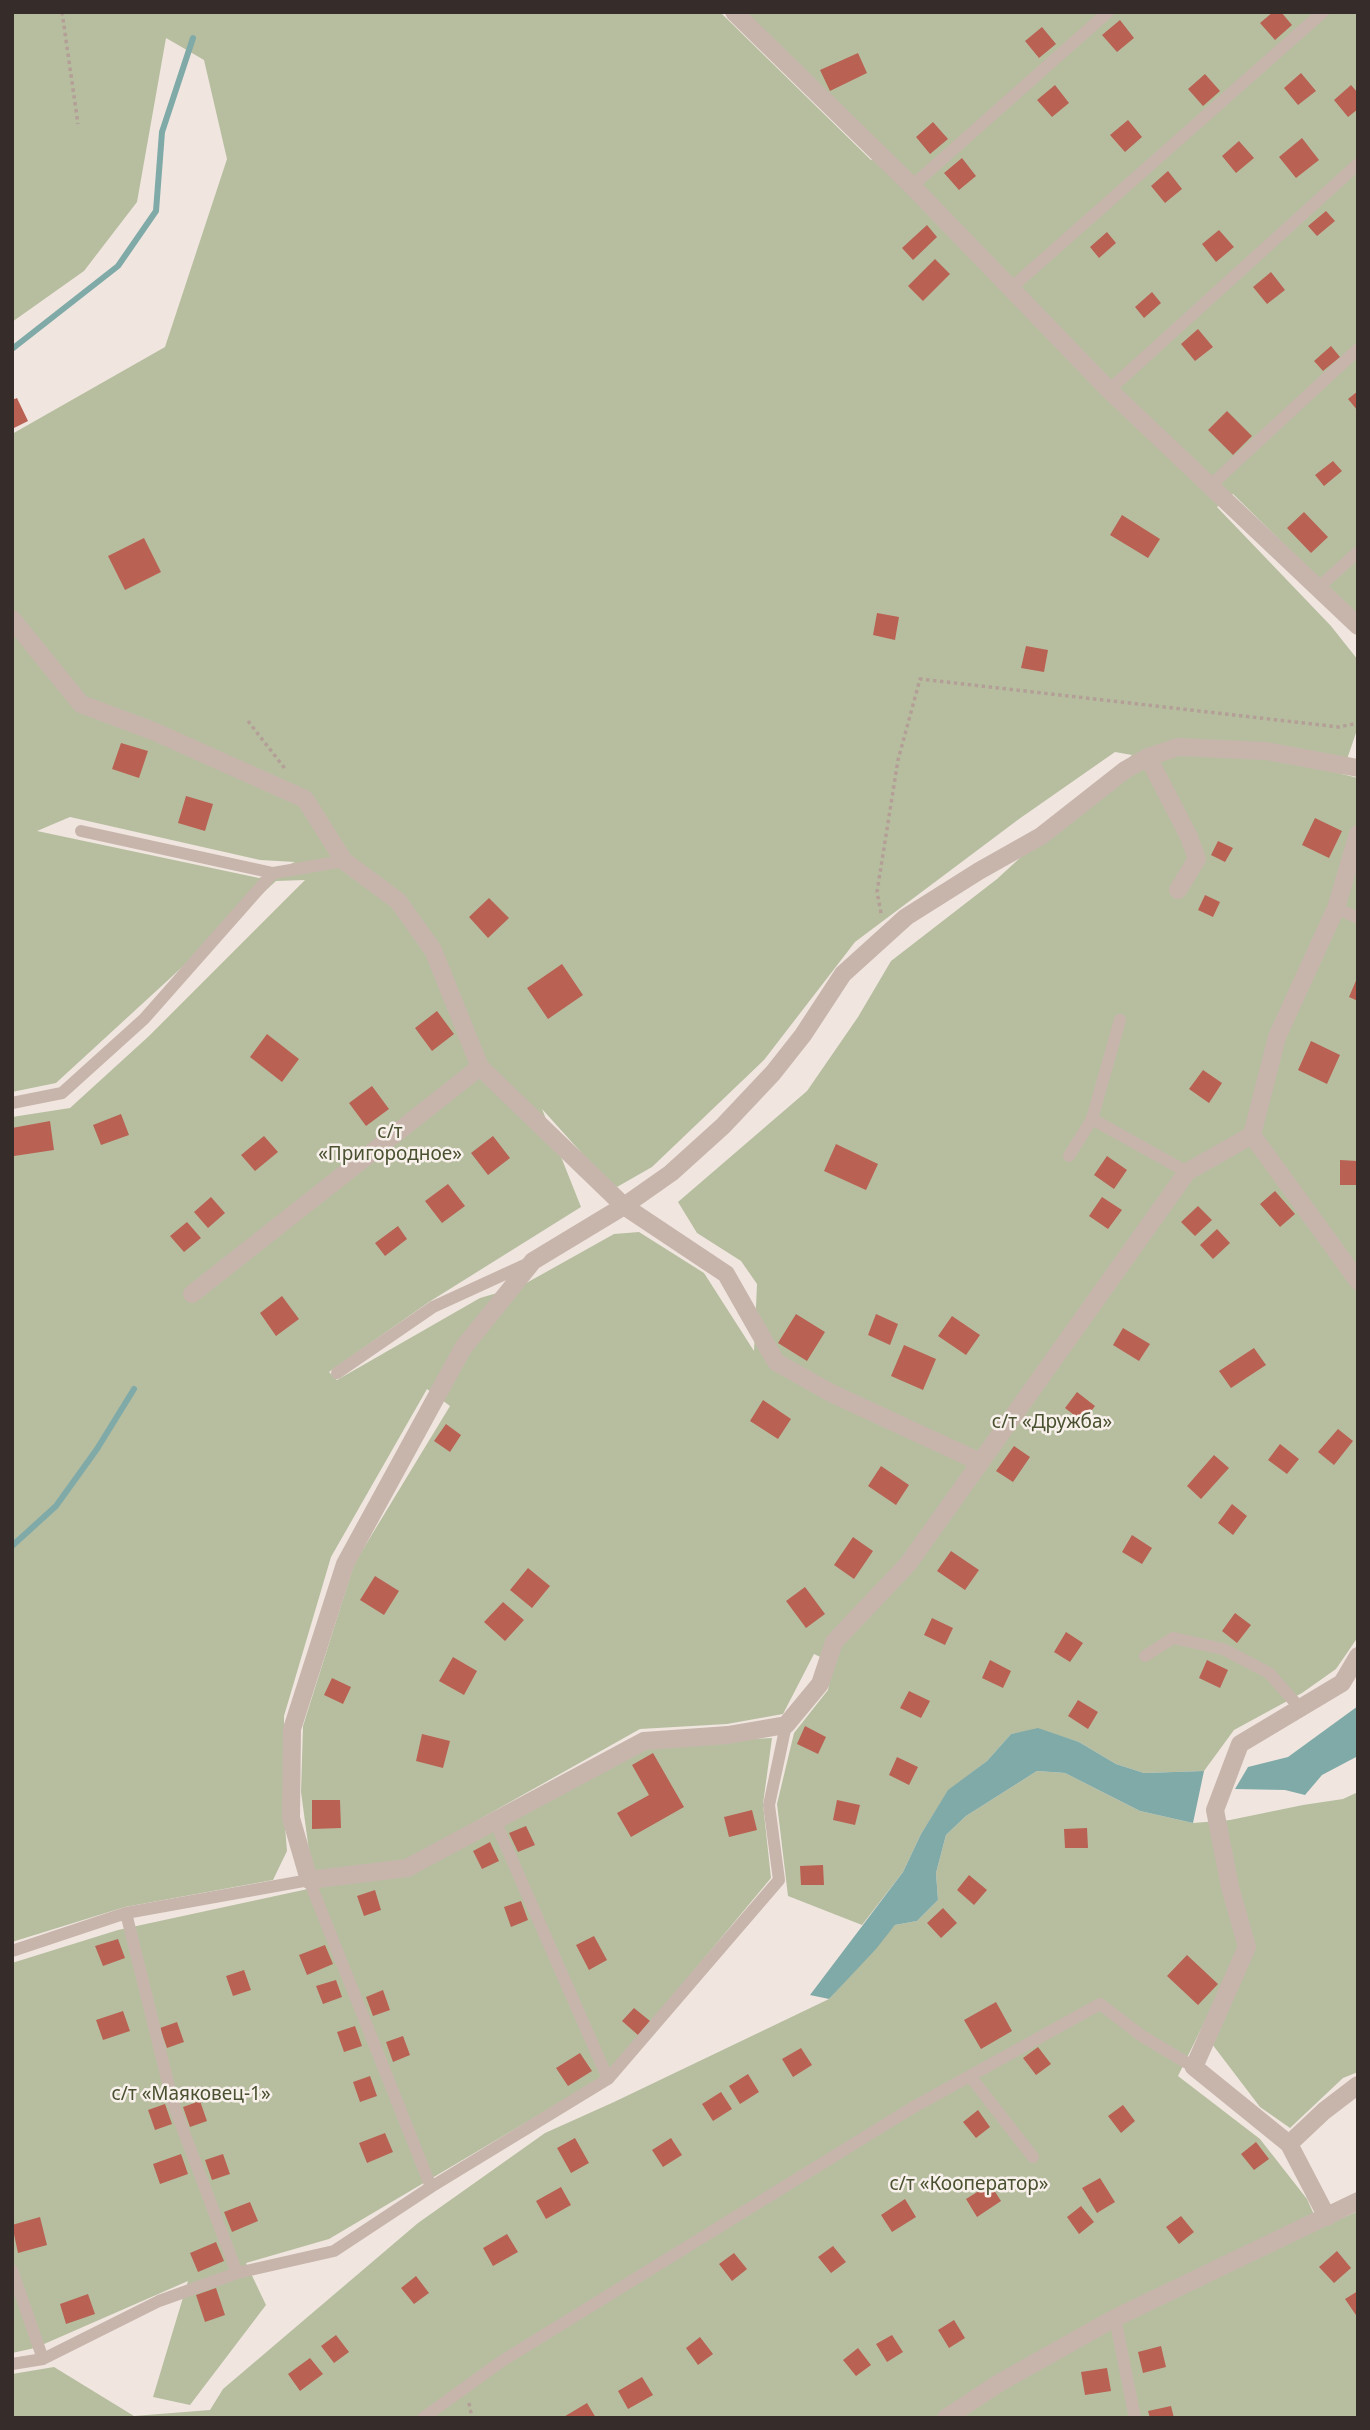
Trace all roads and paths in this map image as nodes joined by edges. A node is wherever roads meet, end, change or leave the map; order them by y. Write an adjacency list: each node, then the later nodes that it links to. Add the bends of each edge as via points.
1 (62, 12): 5 (path)
2 (734, 12): 7 (street)
3 (1108, 12): 7 (lane)
4 (1323, 12): 8 (lane)
5 (78, 124)
6 (1358, 164): 10 (lane)
7 (912, 186): 8 (street)
8 (1010, 289): 10 (street)
9 (1358, 349): 11 (lane)
10 (1110, 390): 11 (street)
11 (1211, 485): 13 (street)
12 (1358, 552): 13 (lane)
13 (1319, 587): 15 (street)
14 (12, 619): 23 (street, via 82,704 305,799)
15 (1358, 626)
16 (248, 722): 20 (path)
17 (1358, 723): 28 (path, via 1339,727 920,679 898,760 877,892)
18 (1148, 757): 19 (street, via 1178,747 1266,751); 25 (street, via 1197,859); 28 (street, via 1041,836 906,917)
19 (1358, 768)
20 (286, 771)
21 (80, 831): 24 (lane)
22 (1358, 834): 26 (street)
23 (344, 861): 24 (lane); 30 (street, via 398,901 433,950)
24 (273, 873): 31 (lane, via 144,1019 62,1093)
25 (1178, 890)
26 (1336, 908): 27 (lane); 33 (street, via 1277,1037)
27 (1358, 918)
28 (885, 936): 36 (street, via 843,974 803,1035 723,1126)
29 (1120, 1020): 32 (lane)
30 (480, 1067): 36 (street); 39 (street)
31 (12, 1103)
32 (1093, 1119): 34 (lane); 35 (lane)
33 (1252, 1135): 35 (street); 38 (street)
34 (1069, 1156)
35 (1187, 1172): 41 (street)
36 (624, 1206): 37 (street); 41 (street, via 726,1274 776,1363)
37 (533, 1261): 40 (lane, via 433,1307); 47 (street, via 463,1348 345,1564 292,1730 291,1818)
38 (1358, 1281)
39 (192, 1294)
40 (337, 1373)
41 (981, 1462): 45 (street, via 908,1564 834,1642 820,1684)
42 (1145, 1656): 44 (lane, via 1173,1638 1223,1649 1269,1673)
43 (1358, 1656): 44 (street, via 1342,1683)
44 (1300, 1708): 50 (street, via 1240,1744 1215,1810 1247,1947)
45 (786, 1725): 46 (street, via 644,1741); 52 (lane, via 769,1805 779,1880)
46 (495, 1821): 47 (street, via 407,1868); 52 (lane)
47 (309, 1880): 48 (lane); 56 (lane)
48 (126, 1913): 49 (lane); 60 (lane, via 173,2103)
49 (12, 1951)
50 (1194, 2067): 51 (lane, via 1100,2004); 54 (street)
51 (970, 2076): 55 (lane); 64 (lane, via 514,2353)
52 (608, 2079): 56 (lane)
53 (1358, 2085): 54 (street)
54 (1289, 2144): 58 (street)
55 (1033, 2157)
56 (431, 2187): 60 (lane, via 334,2251)
57 (1358, 2201): 58 (street)
58 (1327, 2217): 61 (street)
59 (12, 2270): 62 (lane)
60 (237, 2273): 62 (lane, via 159,2301)
61 (1115, 2318): 65 (street); 66 (lane)
62 (43, 2359): 63 (lane)
63 (12, 2364)
64 (423, 2418)
65 (946, 2418)
66 (1135, 2418)

